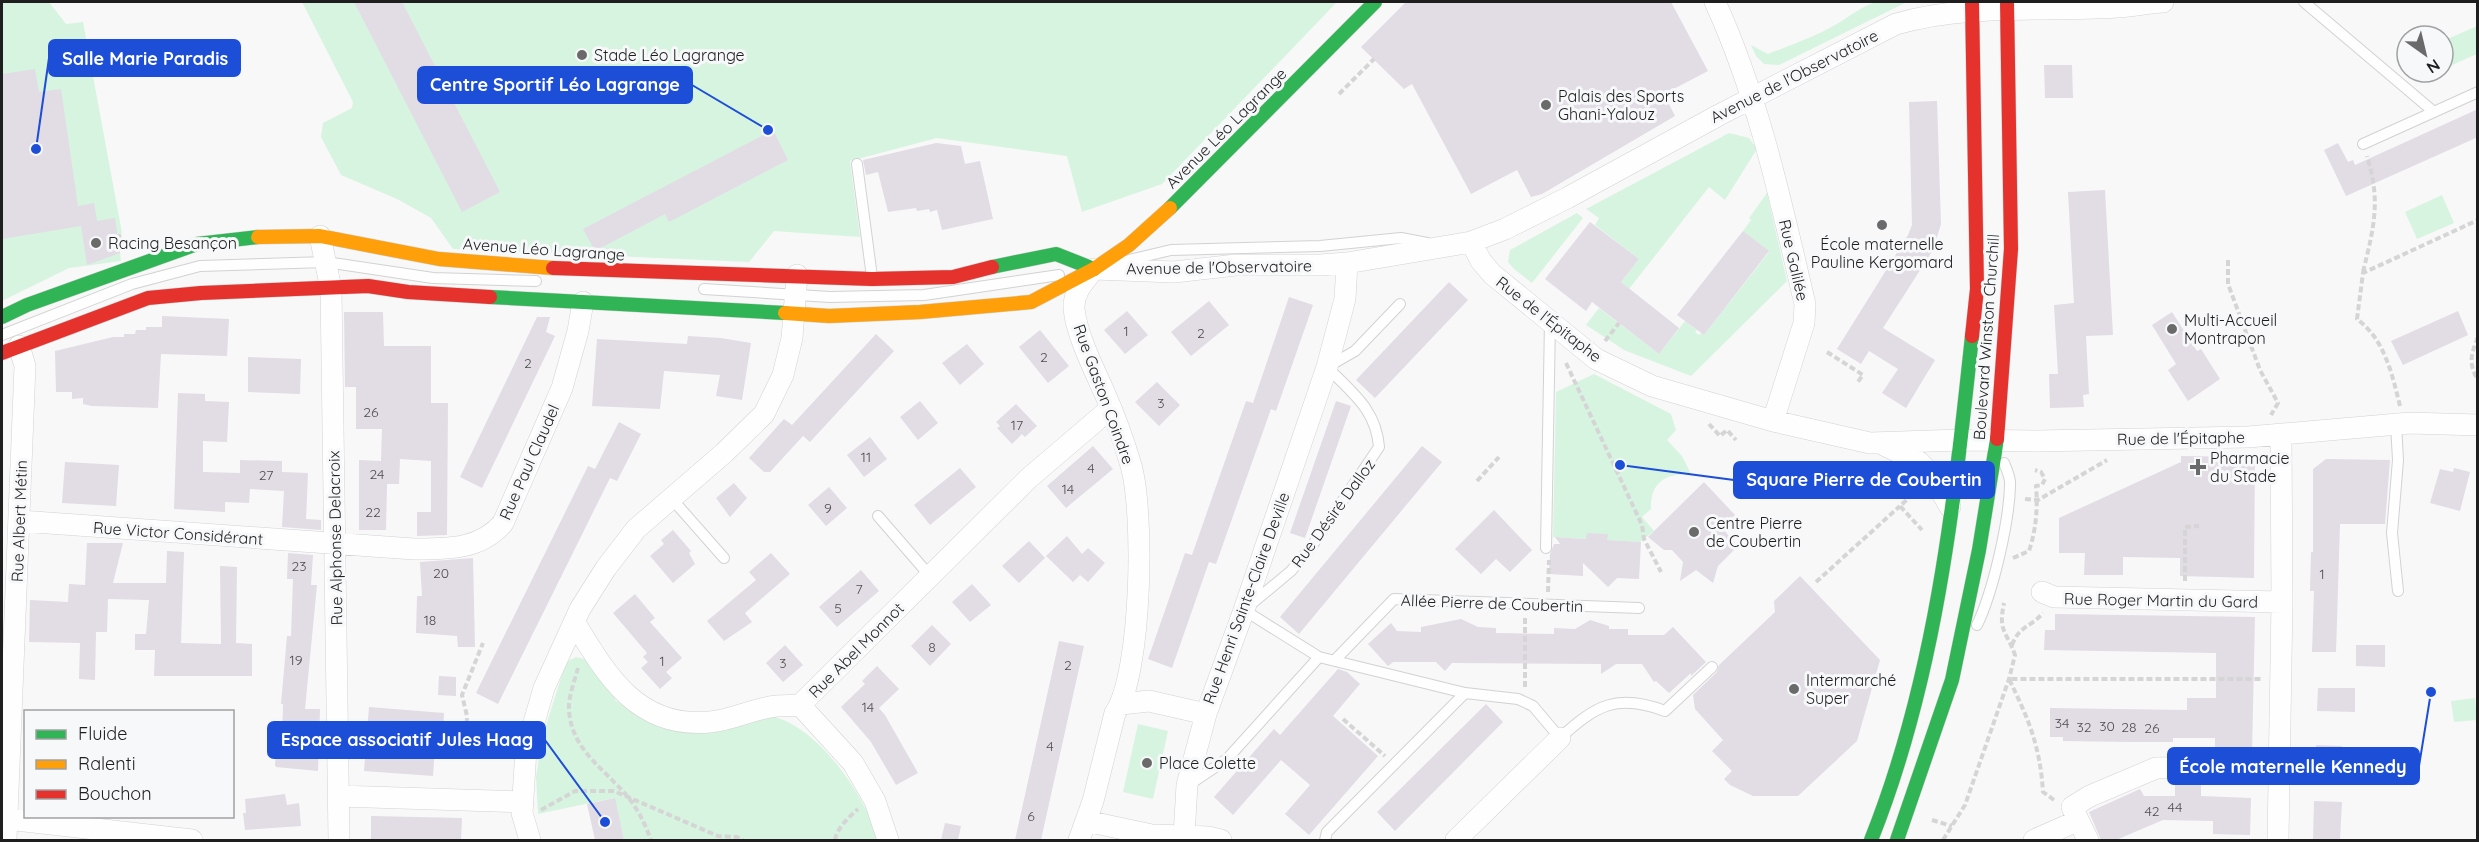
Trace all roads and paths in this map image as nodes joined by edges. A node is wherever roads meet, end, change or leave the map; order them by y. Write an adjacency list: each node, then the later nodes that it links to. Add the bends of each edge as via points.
1 (1375, 2): 20 (main road, Avenue Léo Lagrange, via 1155,223)
2 (1716, 2): 10 (street, Rue Galilée)
3 (2163, 2): 5 (street, Avenue de l'Observatoire, via 2117,7)
4 (2309, 3): 11 (lane)
5 (2007, 5): 6 (street, Avenue de l'Observatoire); 49 (main road, Boulevard Winston Churchill, via 2010,249)
6 (1972, 6): 10 (street, Avenue de l'Observatoire, via 1896,24); 48 (main road, Boulevard Winston Churchill, via 1977,289)
7 (1374, 59): 9 (path)
8 (2478, 92): 11 (lane)
9 (1339, 94)
10 (1753, 98): 16 (street, Avenue de l'Observatoire, via 1567,198 1505,229); 44 (street, Rue Galilée, via 1805,304 1804,323)
11 (2434, 112): 12 (lane)
12 (2363, 144): 21 (path, via 2375,182 2376,204)
13 (857, 164): 22 (lane)
14 (2478, 220): 21 (path)
15 (320, 236): 18 (street, Rue Alphonse Delacroix); 26 (main road, Avenue Léo Lagrange, via 439,259); 29 (main road, Avenue Léo Lagrange, via 197,244)
16 (1461, 244): 19 (street, Avenue de l'Observatoire); 20 (lane, Avenue de l'Observatoire, via 1401,238 1320,246 1172,250); 30 (street, Rue de l'Épitaphe)
17 (2228, 260): 41 (path, via 2228,284 2260,370 2278,403)
18 (326, 262): 23 (lane, Avenue Léo Lagrange, via 433,278); 25 (street, Rue Alphonse Delacroix); 34 (lane, Avenue Léo Lagrange, via 200,266 175,271 132,284)
19 (1347, 263): 20 (street, Avenue de l'Observatoire, via 1236,265 1174,272); 37 (street, Rue Henri Sainte-Claire Deville, via 1345,299)
20 (1094, 269): 22 (main road, Avenue Léo Lagrange, via 1056,254 952,277); 26 (lane, Avenue Léo Lagrange, via 924,295); 26 (main road, Avenue Léo Lagrange, via 1031,302 829,316); 40 (street, Rue Gaston Coindre, via 1076,293 1074,309 1086,350)
21 (2363, 273): 42 (path, via 2357,319 2368,327 2387,359)
22 (872, 279): 26 (main road, Avenue Léo Lagrange)
23 (549, 281)
24 (687, 288): 26 (lane, Avenue Léo Lagrange)
25 (331, 289): 27 (main road, Avenue Léo Lagrange, via 368,286 408,292); 34 (main road, Avenue Léo Lagrange, via 148,298); 66 (street, Rue Alphonse Delacroix)
26 (796, 294): 27 (main road, Avenue Léo Lagrange); 57 (street, via 792,338 783,375 764,414)
27 (583, 302): 66 (street, Rue Paul Claudel, via 562,388 503,523 494,533 482,541 442,549)
28 (1400, 304): 37 (lane, via 1355,351)
29 (2, 317)
30 (1550, 321): 44 (street, Rue de l'Épitaphe, via 1596,359 1652,386); 67 (lane)
31 (1619, 323): 33 (path)
32 (2478, 337): 38 (path, via 2471,356 2471,367)
33 (1605, 342)
34 (7, 345): 63 (street, Rue Albert Métin, via 26,366)
35 (1827, 352): 39 (path, via 1863,375)
36 (1563, 356): 70 (path)
37 (1327, 367): 81 (street, Rue Henri Sainte-Claire Deville); 81 (lane, Rue Désiré Dalloz, via 1372,415 1379,447 1291,571)
38 (2478, 380)
39 (1857, 383)
40 (1111, 408): 71 (street, Rue Abel Monnot, via 1029,478); 94 (street, Rue Gaston Coindre, via 1131,465 1139,540 1134,635)
41 (2270, 416)
42 (2398, 416): 45 (street, Rue de l'Épitaphe); 46 (street, Rue de l'Épitaphe); 73 (lane, via 2392,533)
43 (1705, 419): 47 (path, via 1720,436 1727,430)
44 (1773, 421): 50 (street, Rue de l'Épitaphe)
45 (2478, 425)
46 (2281, 435): 49 (street, Rue de l'Épitaphe); 77 (street, Rue Roger Martin du Gard)
47 (1736, 440)
48 (1961, 440): 49 (street, Rue de l'Épitaphe); 50 (street, Rue de l'Épitaphe); 61 (main road, Boulevard Winston Churchill)
49 (1997, 440): 91 (main road, Boulevard Winston Churchill); 91 (lane, via 2011,483 2003,536 1983,612)
50 (1880, 454): 55 (path); 61 (street, Rue de l'Épitaphe, via 1919,462 1931,474)
51 (1499, 457): 54 (path)
52 (2113, 457): 59 (path)
53 (2035, 471): 59 (path, via 2042,472 2045,479 2036,486)
54 (1477, 481)
55 (1913, 494): 56 (path); 60 (path)
56 (1920, 497)
57 (672, 499): 68 (lane); 82 (street, via 636,529 606,568)
58 (2025, 499): 59 (path)
59 (2038, 500): 69 (path, via 2030,551 2014,557)
60 (1900, 506): 65 (path); 72 (path)
61 (1950, 507): 123 (main road, Boulevard Winston Churchill, via 1930,644 1907,736)
62 (878, 516): 71 (lane)
63 (20, 521): 66 (street, Rue Victor Considérant); 110 (street, Rue Albert Métin)
64 (2199, 526): 76 (path, via 2186,526)
65 (1928, 538)
66 (336, 543): 103 (street, Rue Alphonse Delacroix)
67 (1547, 549): 79 (path)
68 (724, 558)
69 (2011, 567)
70 (1661, 572)
71 (930, 576): 95 (street, Rue Abel Monnot)
72 (1816, 582)
73 (2397, 591)
74 (2048, 595): 76 (street, Rue Roger Martin du Gard); 84 (path, via 2038,619 2016,634)
75 (2005, 599): 84 (path, via 2001,629)
76 (2184, 600): 77 (street, Rue Roger Martin du Gard)
77 (2282, 602): 90 (street, Rue Roger Martin du Gard)
78 (1526, 603): 79 (lane, Allée Pierre de Coubertin); 87 (lane, Allée Pierre de Coubertin, via 1394,599); 92 (path)
79 (1548, 604): 80 (lane, Allée Pierre de Coubertin)
80 (1639, 608)
81 (1244, 610): 85 (lane); 96 (street, Rue Henri Sainte-Claire Deville)
82 (574, 623): 95 (street, Rue Abel Monnot, via 619,688 649,712 680,721 710,722 776,706); 106 (street, via 532,725 526,750)
83 (483, 643): 99 (path, via 462,695 467,716)
84 (2011, 645): 89 (path, via 2015,655)
85 (1319, 657): 87 (lane); 102 (lane, via 1227,759)
86 (580, 659): 104 (path, via 569,703 571,722 586,755)
87 (1335, 660): 93 (lane)
88 (1712, 668): 98 (lane, via 1665,711 1641,702 1616,704 1594,710)
89 (2009, 679): 90 (path); 107 (path, via 2031,723 2042,767 2043,792); 109 (path, via 1965,805)
90 (2281, 679): 101 (street, Rue Roger Martin du Gard)
91 (1952, 680): 124 (main road, Boulevard Winston Churchill)
92 (1525, 692)
93 (1466, 693): 98 (lane, via 1518,699 1533,706); 100 (lane)
94 (1121, 704): 96 (street, Rue Henri Sainte-Claire Deville, via 1149,701); 111 (street, via 1115,713)
95 (800, 705): 105 (street, via 853,764)
96 (1206, 714): 102 (street)
97 (1343, 719): 100 (path)
98 (1560, 738): 122 (street)
99 (466, 751)
100 (1395, 764): 121 (lane, via 1327,832)
101 (2280, 766): 107 (street, via 2156,768 2090,796); 128 (street, Rue Roger Martin du Gard)
102 (1187, 785): 112 (street)
103 (338, 796): 106 (street); 114 (street, Rue Alphonse Delacroix)
104 (627, 796): 106 (path, via 614,791 576,790); 116 (path); 117 (path, via 718,837)
105 (873, 797): 118 (path, via 846,820); 119 (street)
106 (529, 807): 115 (street, via 522,813)
107 (2074, 814): 126 (street); 127 (street)
108 (1925, 819): 109 (path)
109 (1952, 826): 125 (path)
110 (6, 830): 113 (street)
111 (1083, 831): 112 (street)
112 (1184, 838): 120 (street)
113 (192, 840)
114 (339, 840)
115 (530, 840)
116 (651, 840)
117 (743, 840)
118 (835, 840)
119 (888, 840)
120 (1221, 840)
121 (1325, 840)
122 (1456, 840)
123 (1871, 840)
124 (1897, 840)
125 (1943, 840)
126 (2034, 840)
127 (2088, 840)
128 (2278, 840)

